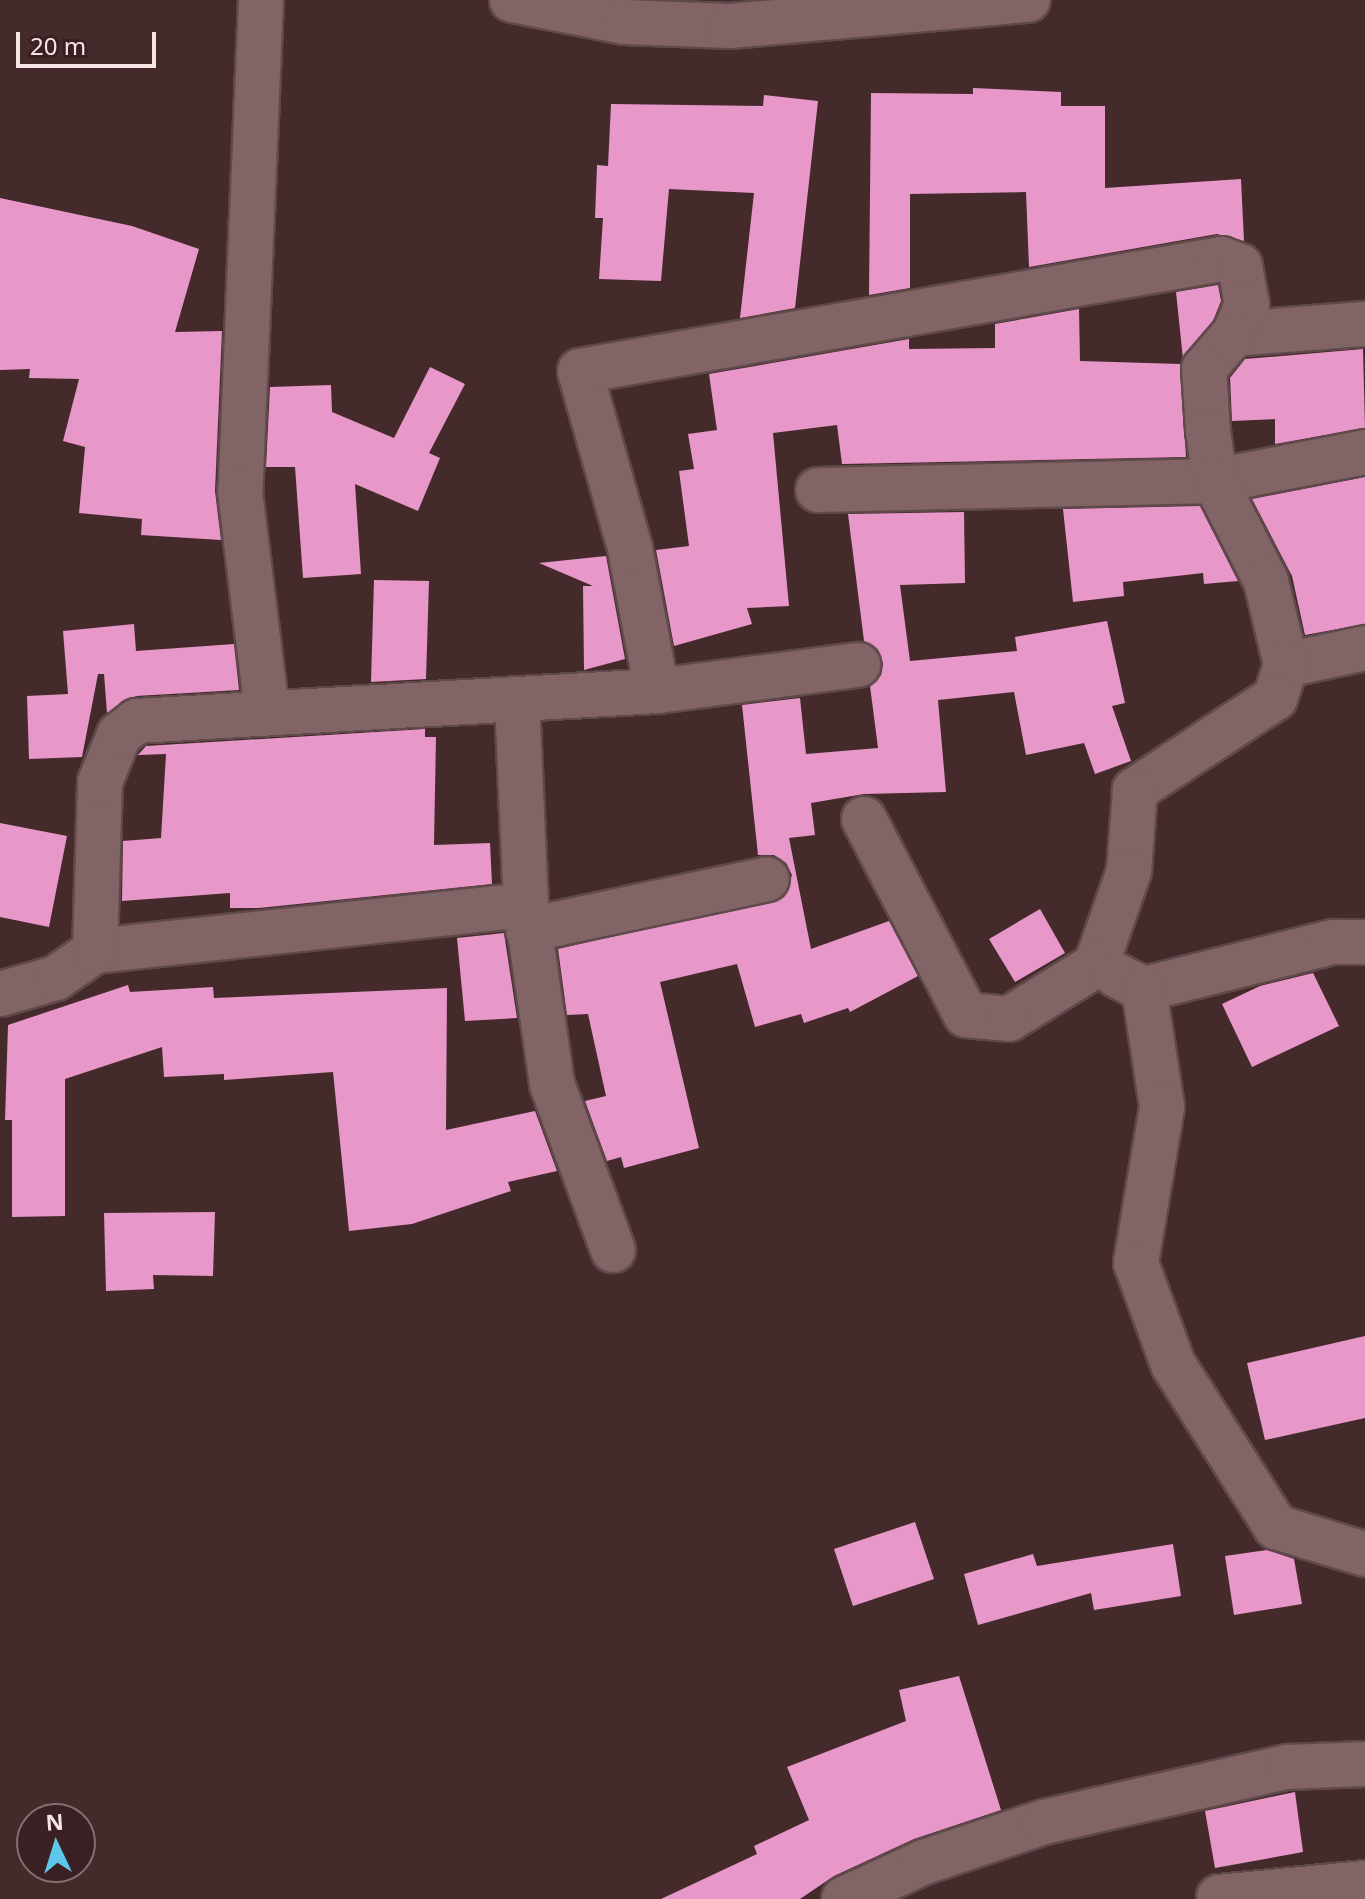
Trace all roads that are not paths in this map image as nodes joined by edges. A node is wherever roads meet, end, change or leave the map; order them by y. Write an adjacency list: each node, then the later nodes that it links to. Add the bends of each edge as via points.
1 (261, 0): 14 (street, via 240,492)
2 (512, 0): 3 (street, via 624,22 730,26)
3 (1028, 0)
4 (1365, 324): 5 (street)
5 (1234, 334): 7 (street, via 1204,369); 12 (street, via 1247,304 1240,266 1221,259 580,371 630,548)
6 (1365, 452): 7 (street)
7 (1215, 481): 8 (street); 11 (street, via 1266,581)
8 (818, 490)
9 (1365, 648): 11 (street)
10 (858, 665): 12 (street)
11 (1286, 665): 20 (street, via 1275,698 1135,790 1129,871)
12 (657, 691): 13 (street)
13 (517, 699): 14 (street); 17 (street)
14 (267, 712): 19 (street, via 137,721 119,735 100,782)
15 (864, 819): 20 (street, via 966,1015 1009,1019)
16 (767, 879): 17 (street)
17 (527, 918): 19 (street); 23 (street, via 552,1084)
18 (1365, 942): 21 (street, via 1333,942)
19 (95, 951): 22 (street, via 56,978)
20 (1096, 965): 21 (street)
21 (1144, 989): 24 (street, via 1162,1107 1136,1263 1173,1364 1276,1527)
22 (0, 994)
23 (613, 1250)
24 (1365, 1554)
25 (1365, 1764): 28 (street, via 1287,1767 1044,1822 924,1862)
26 (1365, 1883): 27 (street)
27 (1219, 1897)
28 (844, 1899)

